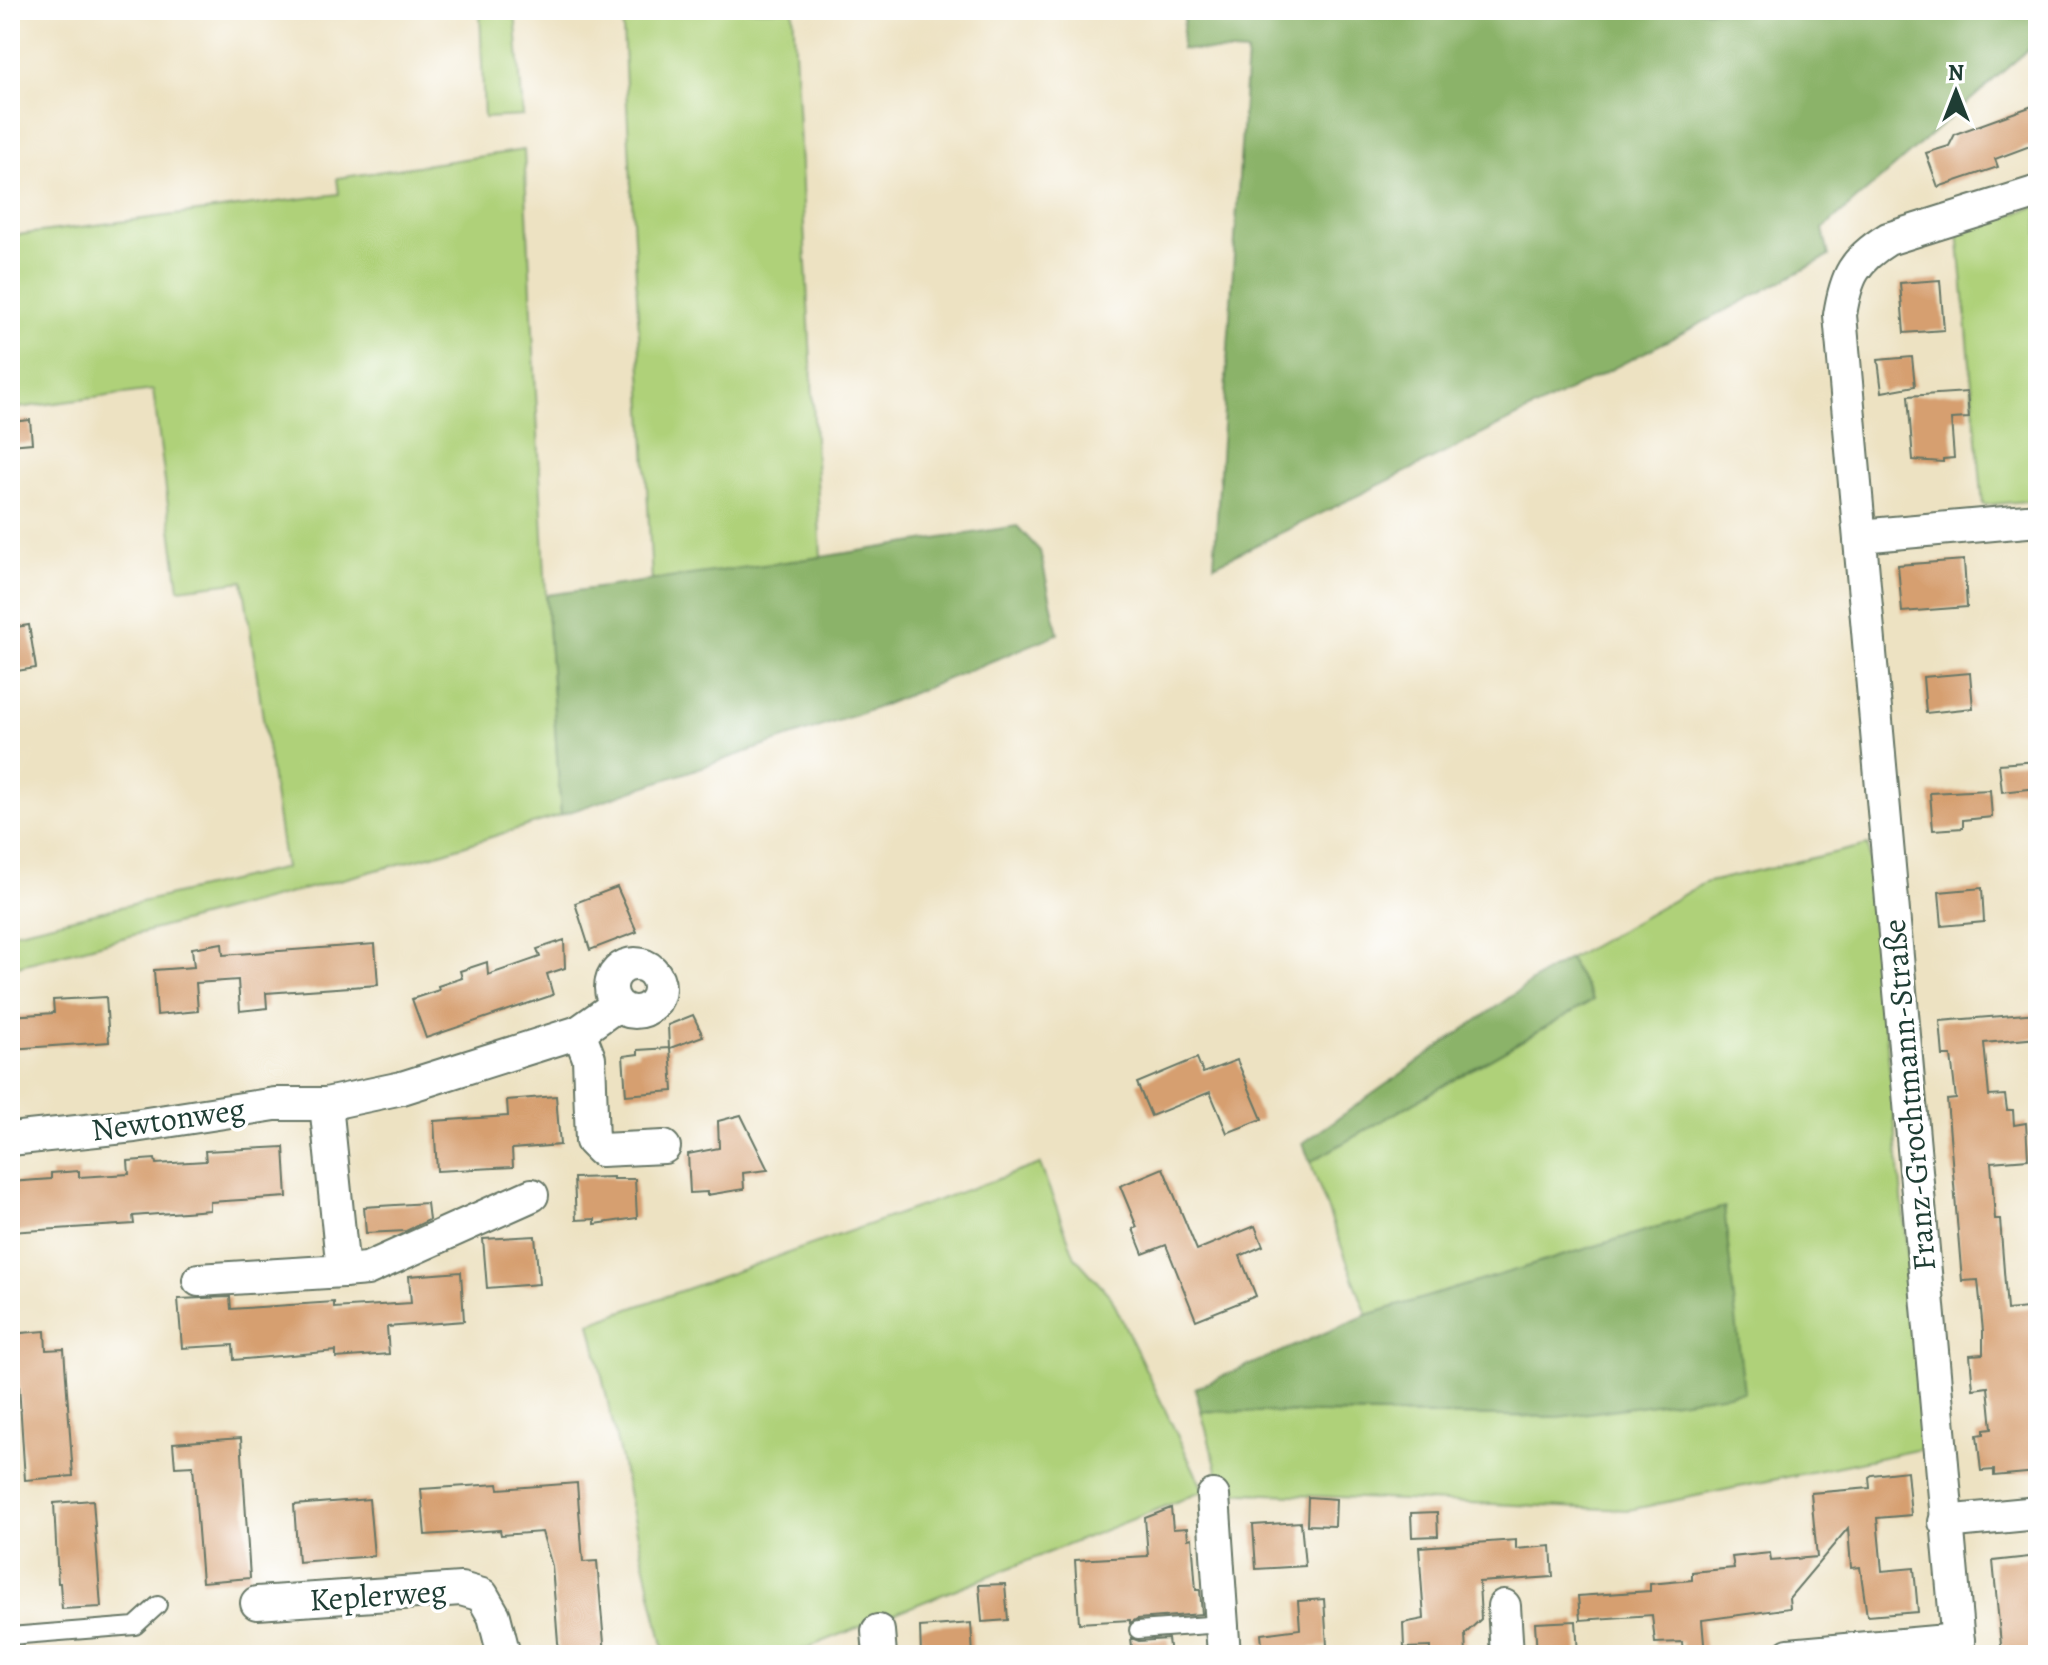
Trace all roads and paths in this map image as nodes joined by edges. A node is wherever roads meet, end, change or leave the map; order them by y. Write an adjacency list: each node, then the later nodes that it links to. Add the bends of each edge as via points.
1 (2038, 192): 3 (street, Franz-Grochtmann-Straße, via 1888,239 1853,268 1840,315)
2 (2038, 520): 3 (street)
3 (1860, 536): 14 (street, Franz-Grochtmann-Straße)
4 (617, 1005): 5 (street, Newtonweg)
5 (579, 1032): 6 (street, Newtonweg, via 402,1088); 8 (street, via 589,1058 592,1141 601,1150)
6 (326, 1104): 7 (street, Newtonweg, via 275,1104); 10 (street)
7 (10, 1139)
8 (664, 1147)
9 (532, 1195): 10 (street, via 367,1269)
10 (343, 1271): 11 (street)
11 (199, 1280)
12 (1213, 1496): 20 (street)
13 (2038, 1513): 14 (street)
14 (1945, 1522): 21 (street, Franz-Grochtmann-Straße)
15 (257, 1603): 22 (street, Keplerweg, via 461,1589 482,1595 494,1616)
16 (158, 1605): 19 (lane, via 135,1626)
17 (1504, 1606): 23 (street)
18 (1138, 1630): 20 (lane)
19 (10, 1636)
20 (1223, 1639)
21 (1959, 1647): 24 (street)
22 (504, 1655)
23 (1507, 1655)
24 (1789, 1655)

